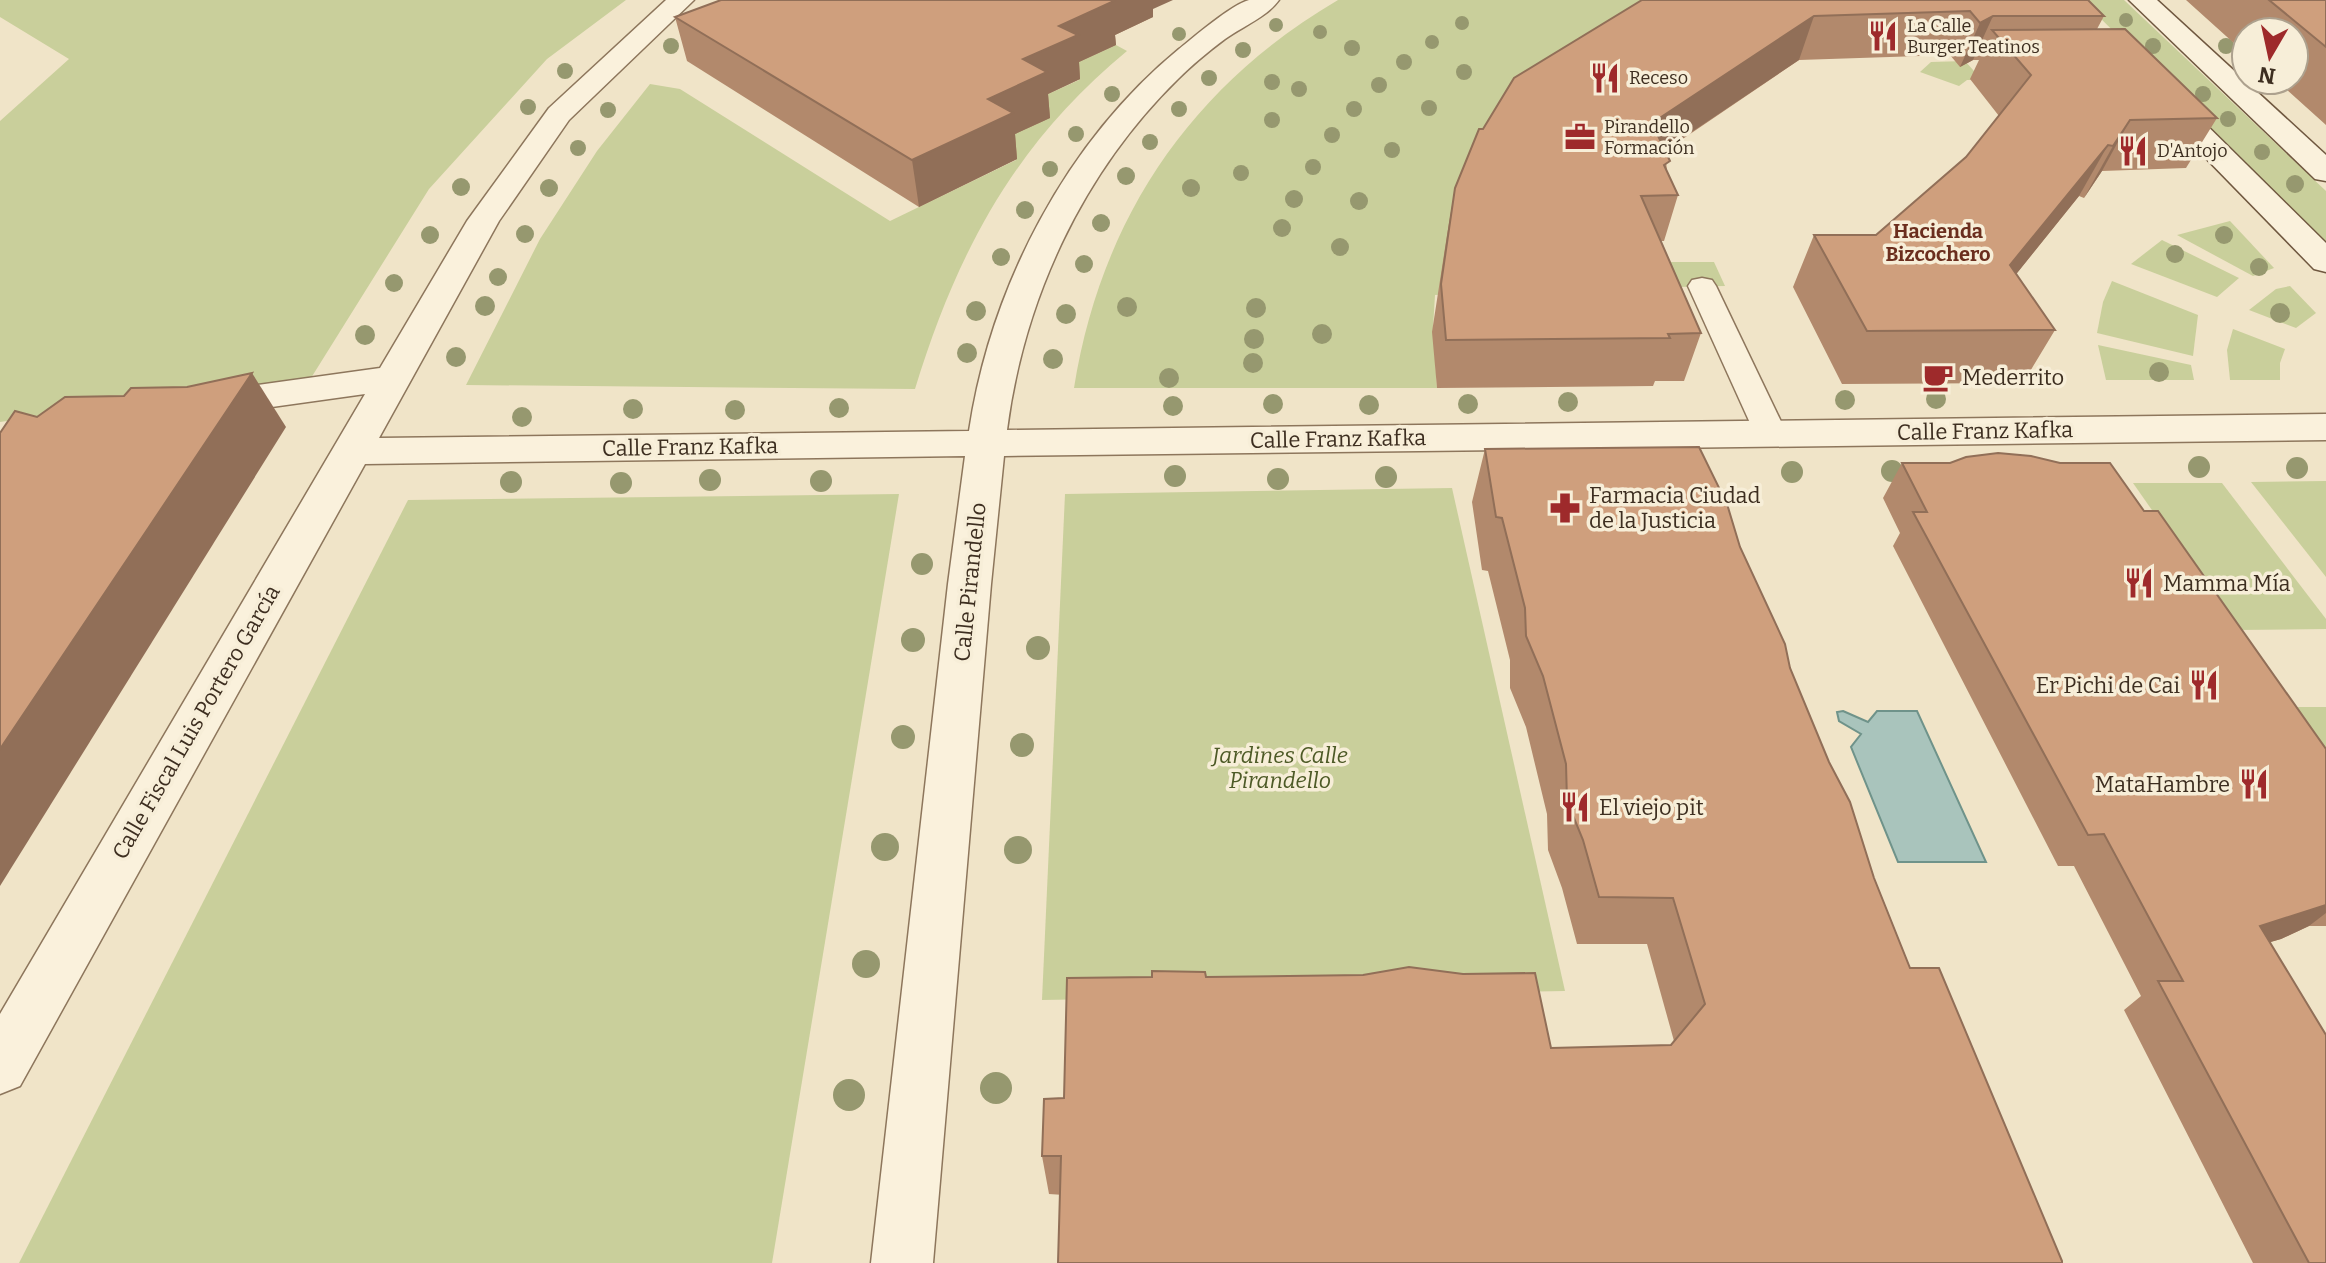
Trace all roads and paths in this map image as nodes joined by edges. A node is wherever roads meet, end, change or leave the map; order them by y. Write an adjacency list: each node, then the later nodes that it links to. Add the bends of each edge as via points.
1 (681, 0): 8 (street, Calle Fiscal Luis Portero García, via 559,114 483,221)
2 (1266, 0): 12 (street, Calle Pirandello, via 1226,24 1160,81 1082,171 1051,227 1021,300 998,376)
3 (2142, 0): 5 (street)
4 (2143, 77): 6 (street)
5 (2326, 172)
6 (2326, 262)
7 (1702, 286): 11 (lane)
8 (392, 378): 9 (street); 13 (street, Calle Fiscal Luis Portero García)
9 (176, 409)
10 (2326, 427): 11 (street, Calle Franz Kafka)
11 (1771, 434): 12 (street, Calle Franz Kafka)
12 (987, 444): 13 (street, Calle Franz Kafka); 15 (street, Calle Pirandello)
13 (349, 451): 14 (street, Calle Fiscal Luis Portero García)
14 (0, 1067)
15 (902, 1263)

